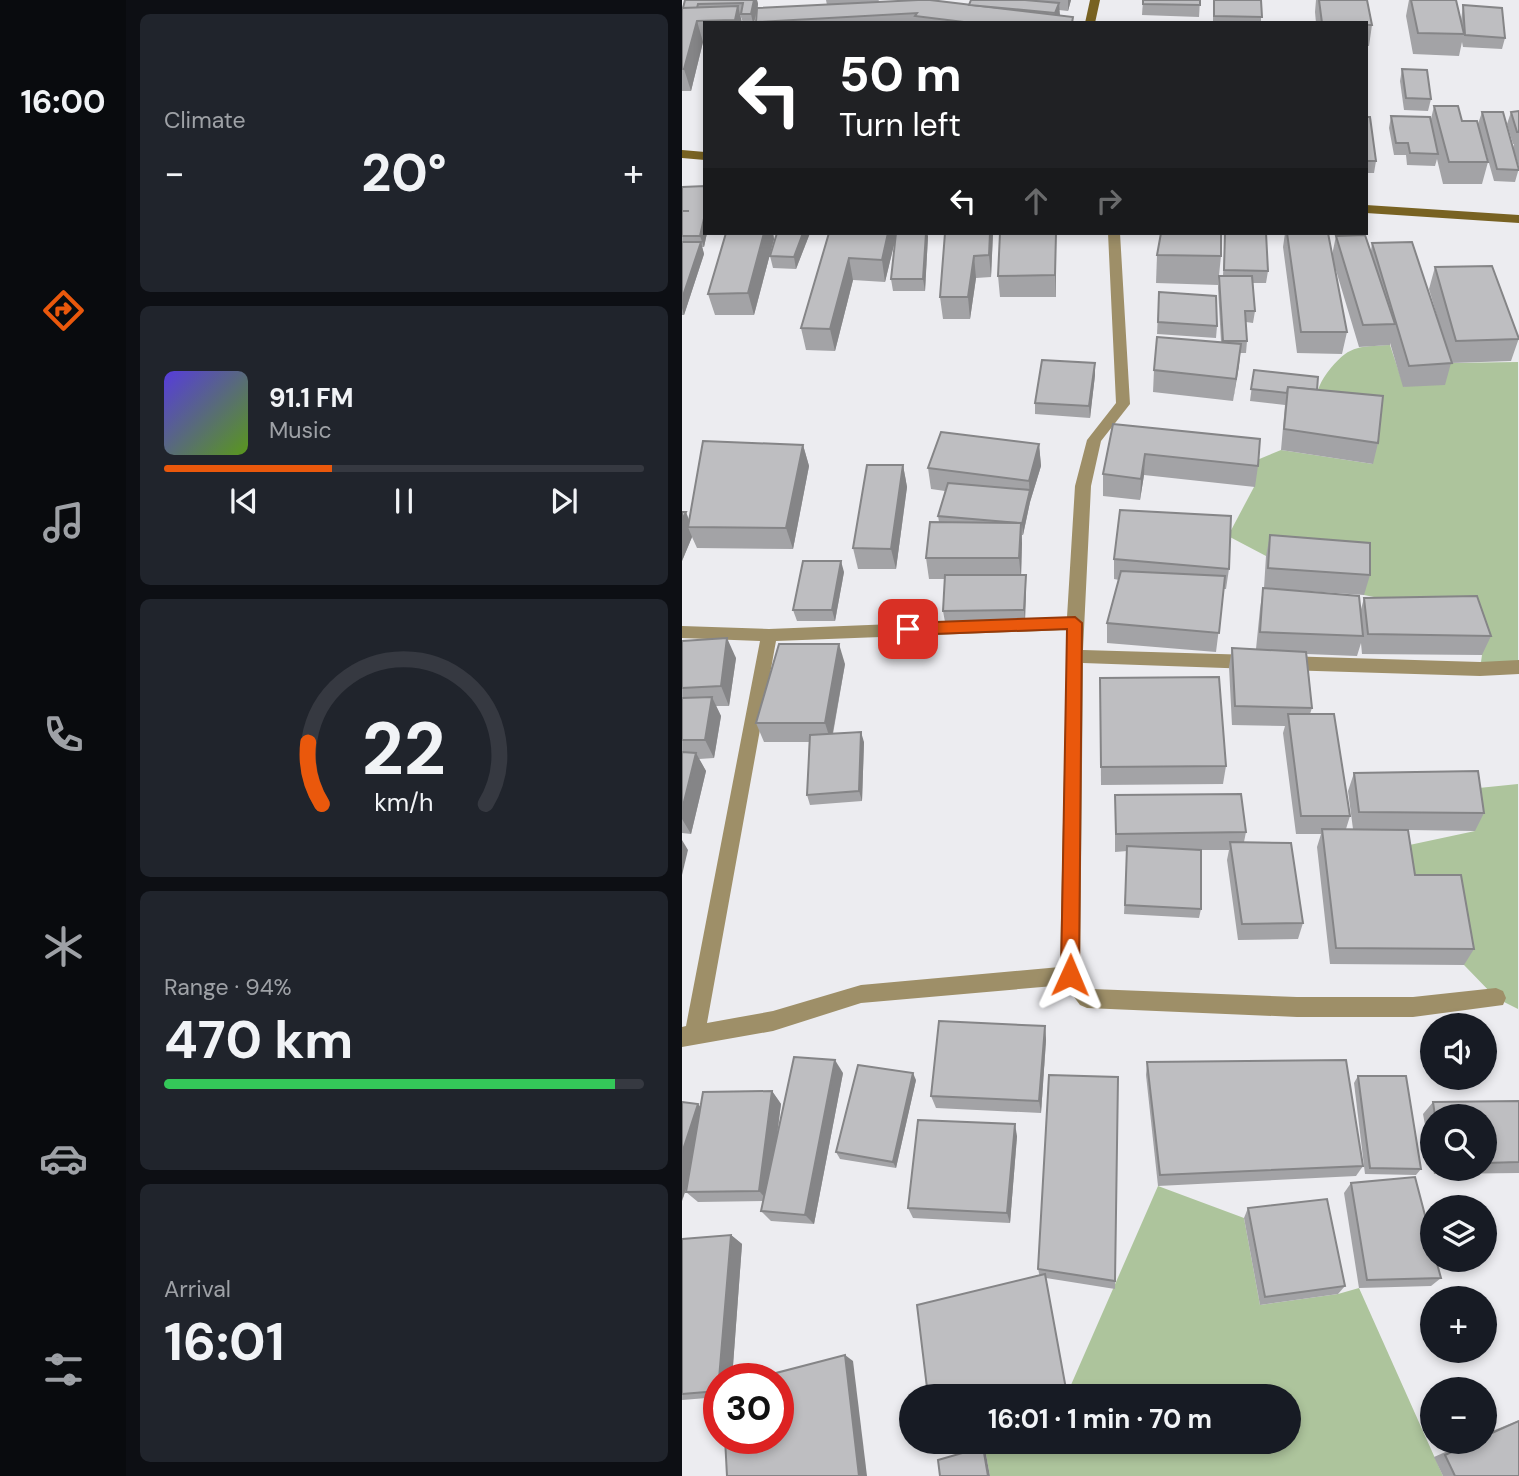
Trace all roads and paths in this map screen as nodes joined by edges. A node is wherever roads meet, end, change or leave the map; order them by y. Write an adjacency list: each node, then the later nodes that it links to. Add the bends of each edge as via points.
1 (1094, 0): 2 (main road)
2 (1090, 21)
3 (682, 155): 4 (main road)
4 (703, 156)
5 (1368, 209): 6 (main road)
6 (1518, 219)
7 (1114, 235): 8 (street, via 1123,404 1094,440 1083,486)
8 (1075, 623): 10 (street); 11 (street)
9 (682, 632): 10 (street)
10 (769, 635): 15 (street)
11 (1074, 656): 12 (street); 13 (street)
12 (1518, 667)
13 (1070, 975): 14 (street, via 1087,998 1297,1007 1413,1007); 15 (street, via 860,994 773,1021)
14 (1496, 998)
15 (689, 1036)

